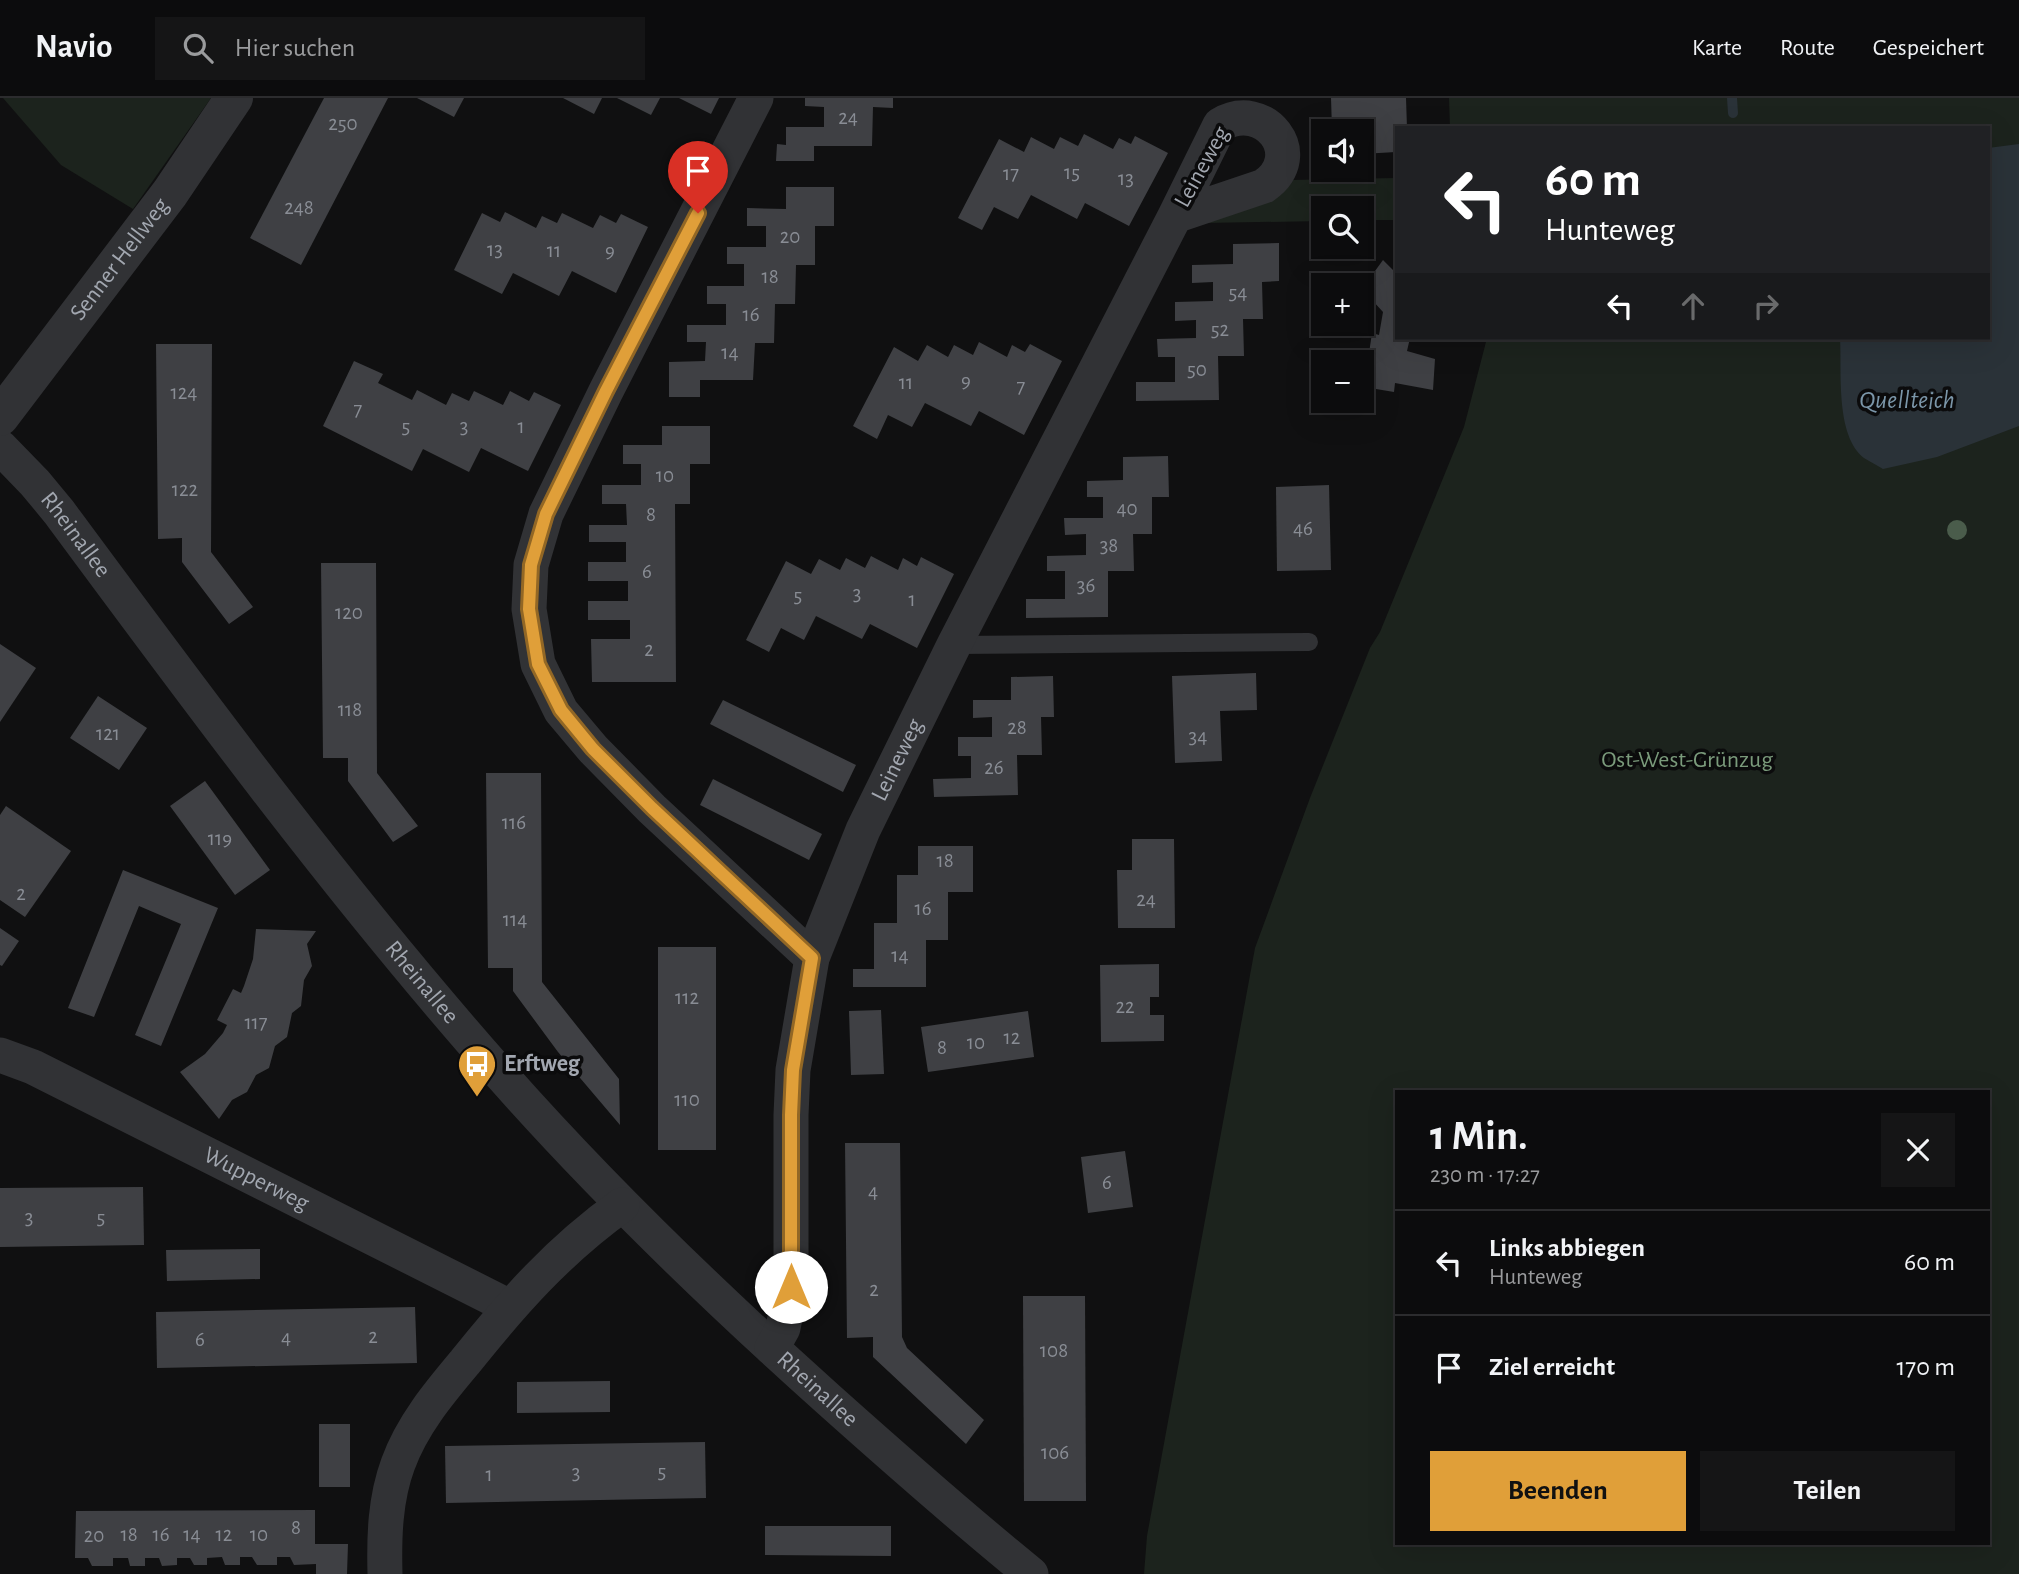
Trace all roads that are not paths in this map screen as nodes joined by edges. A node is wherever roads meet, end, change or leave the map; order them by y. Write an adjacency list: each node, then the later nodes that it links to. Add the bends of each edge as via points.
1 (234, 98): 4 (street, Senner Hellweg, via 170,193)
2 (756, 98): 8 (street, via 546,514 531,565 529,609 538,664 561,710 652,808)
3 (1175, 216): 7 (street, Leineweg)
4 (0, 417)
5 (0, 447): 10 (street, Rheinallee, via 59,512 330,871 416,976 519,1096)
6 (1309, 642): 7 (lane)
7 (954, 645): 8 (street, Leineweg, via 863,830)
8 (812, 958): 12 (street, Leineweg, via 793,1070 791,1287 783,1328)
9 (0, 1055): 11 (street, Wupperweg, via 33,1067)
10 (622, 1205): 11 (street, via 564,1251); 12 (street, Rheinallee)
11 (510, 1307): 13 (street, via 439,1393 398,1463 388,1494)
12 (772, 1348): 14 (street, Rheinallee)
13 (385, 1574)
14 (1031, 1574)

